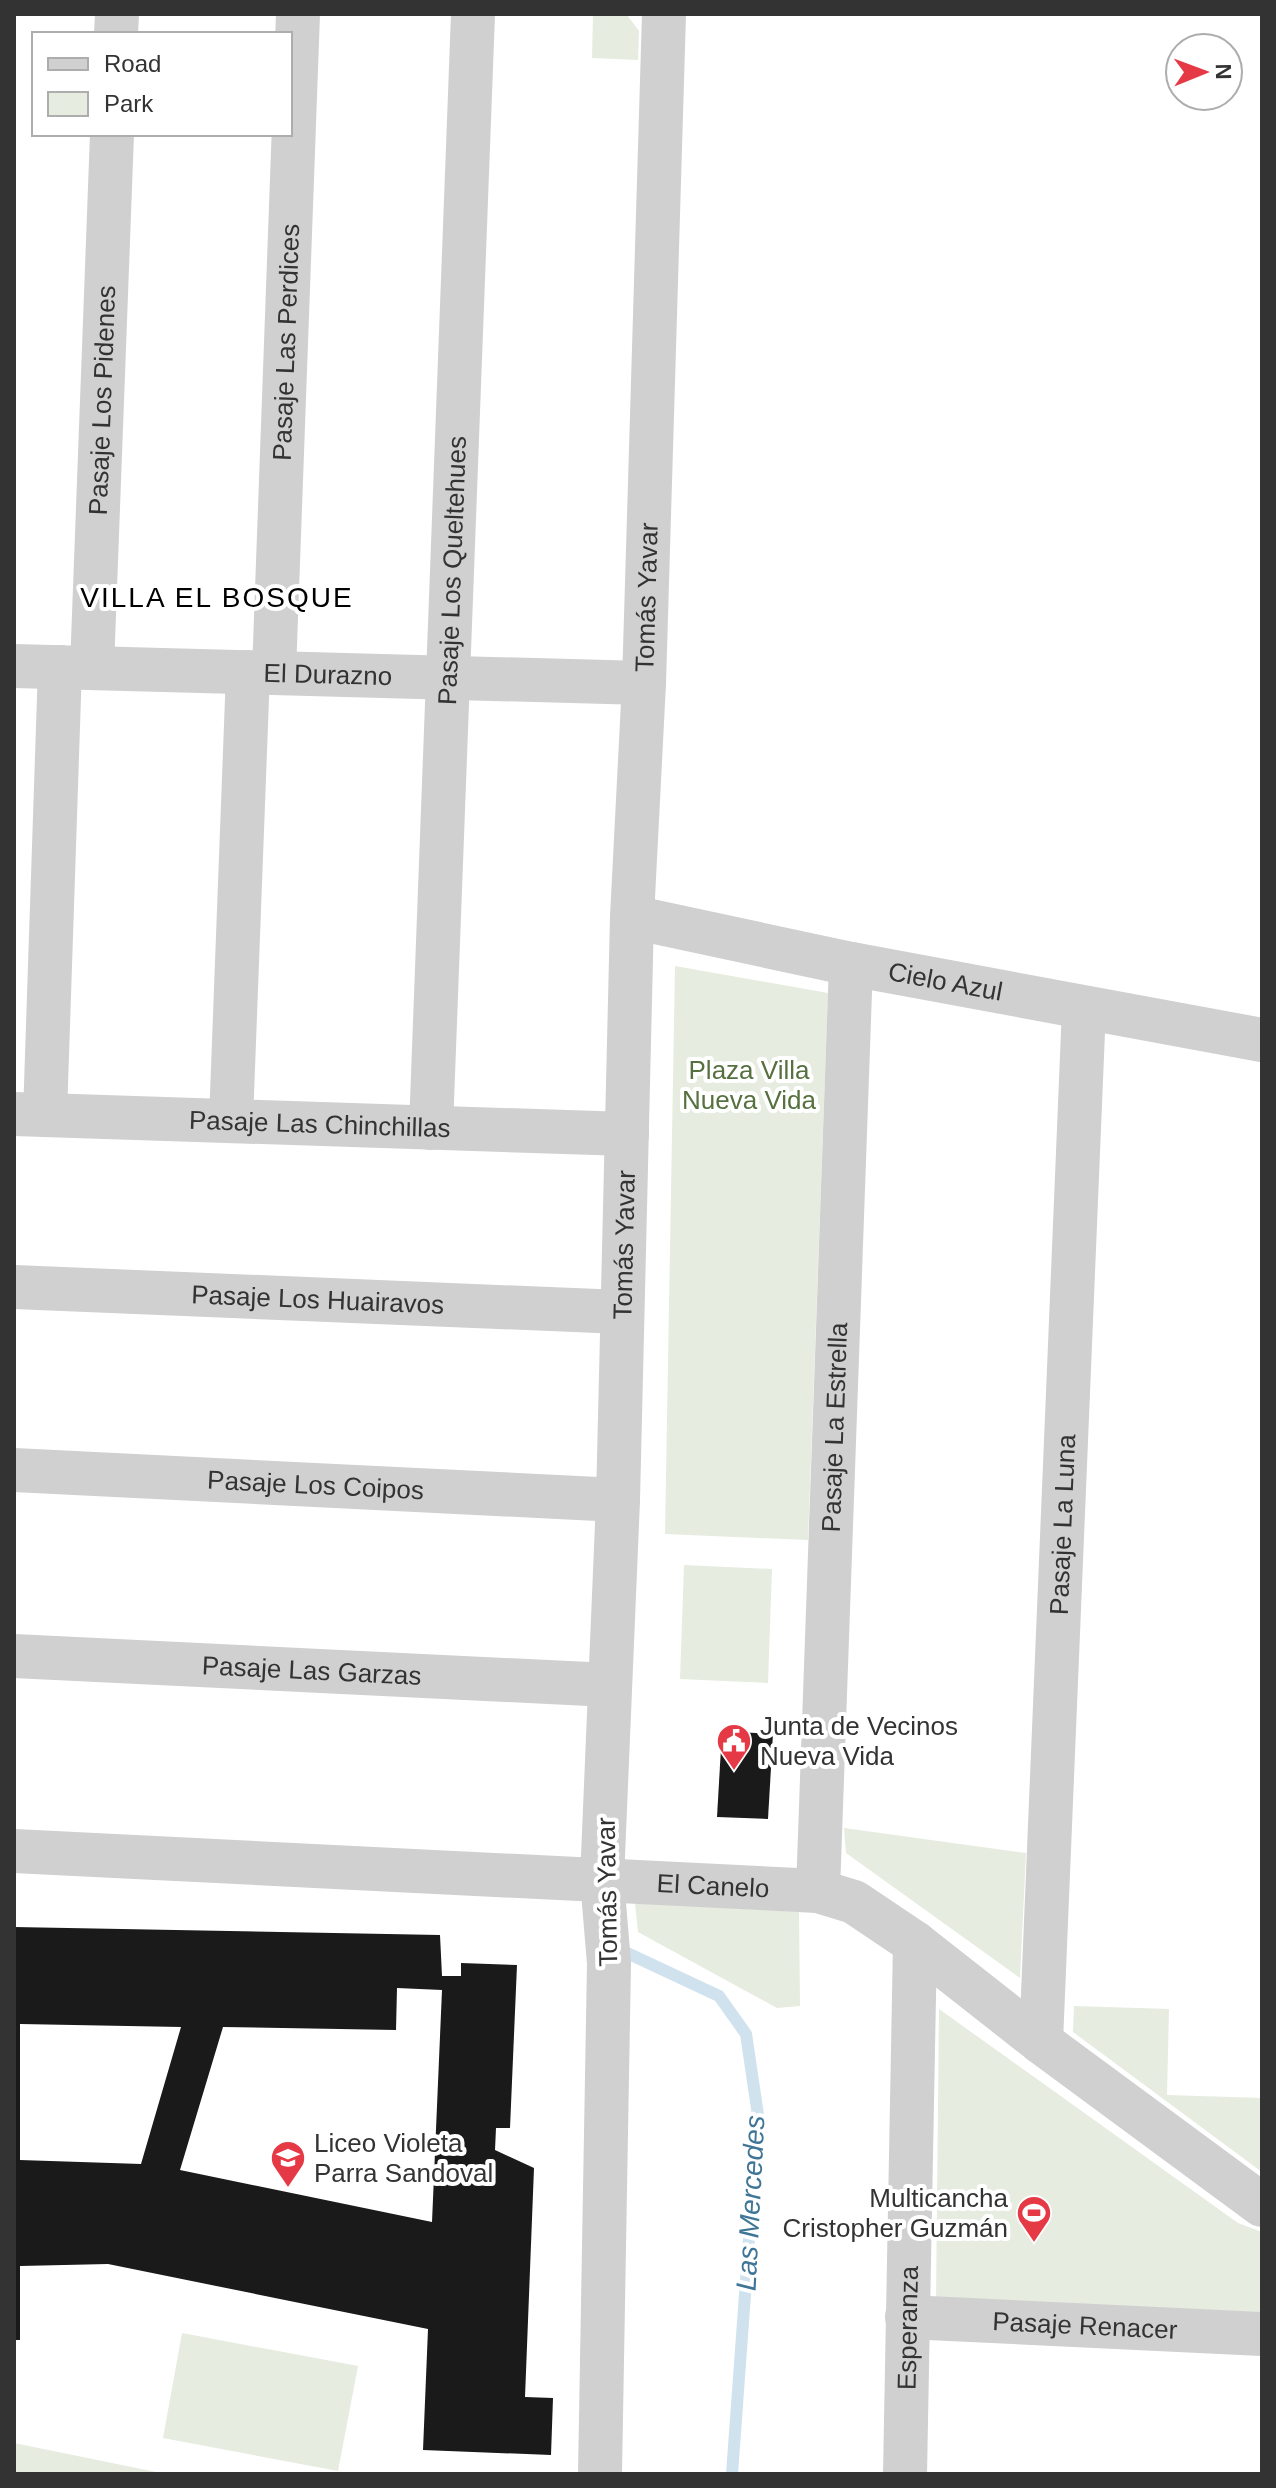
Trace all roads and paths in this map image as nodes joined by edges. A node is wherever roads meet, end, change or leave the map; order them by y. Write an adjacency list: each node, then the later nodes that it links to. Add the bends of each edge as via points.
1 (298, 14): 4 (street, Pasaje Las Perdices)
2 (473, 14): 10 (street, Pasaje Los Queltehues)
3 (664, 14): 11 (street, Tomás Yavar)
4 (292, 121)
5 (112, 136): 8 (street, Pasaje Los Pidenes)
6 (291, 136): 9 (street, Pasaje Las Perdices)
7 (14, 666): 8 (street, El Durazno)
8 (76, 668): 9 (street, El Durazno); 16 (street, Pasaje Los Pidenes)
9 (261, 672): 10 (street, El Durazno); 17 (street, Pasaje Las Perdices)
10 (448, 677): 11 (street, El Durazno); 18 (street, Pasaje Los Queltehues)
11 (644, 683): 12 (street, Tomás Yavar)
12 (632, 917): 13 (street, Cielo Azul); 19 (street, Tomás Yavar)
13 (851, 964): 14 (street, Cielo Azul); 28 (street, Pasaje La Estrella)
14 (1084, 1008): 15 (street, Cielo Azul); 30 (street, Pasaje La Luna)
15 (1262, 1040)
16 (29, 1114): 17 (street, Pasaje Las Chinchillas)
17 (231, 1121): 18 (street, Pasaje Las Chinchillas)
18 (431, 1128): 19 (street, Pasaje Las Chinchillas)
19 (627, 1134): 21 (street, Tomás Yavar)
20 (14, 1287): 21 (street, Pasaje Los Huairavos)
21 (622, 1312): 23 (street, Tomás Yavar)
22 (14, 1470): 23 (street, Pasaje Los Coipos)
23 (618, 1500): 25 (street, Tomás Yavar)
24 (14, 1656): 25 (street, Pasaje Las Garzas)
25 (609, 1685): 27 (street, Tomás Yavar)
26 (14, 1851): 27 (street, El Canelo)
27 (602, 1880): 28 (street, El Canelo); 34 (street, Tomás Yavar, via 609,1963)
28 (818, 1891): 29 (street, El Canelo, via 854,1902)
29 (915, 1943): 30 (street, El Canelo); 32 (street, Esperanza)
30 (1041, 2042): 31 (street, El Canelo)
31 (1262, 2205)
32 (907, 2317): 33 (street, Pasaje Renacer); 35 (street, Esperanza)
33 (1262, 2334)
34 (600, 2474)
35 (905, 2474)

